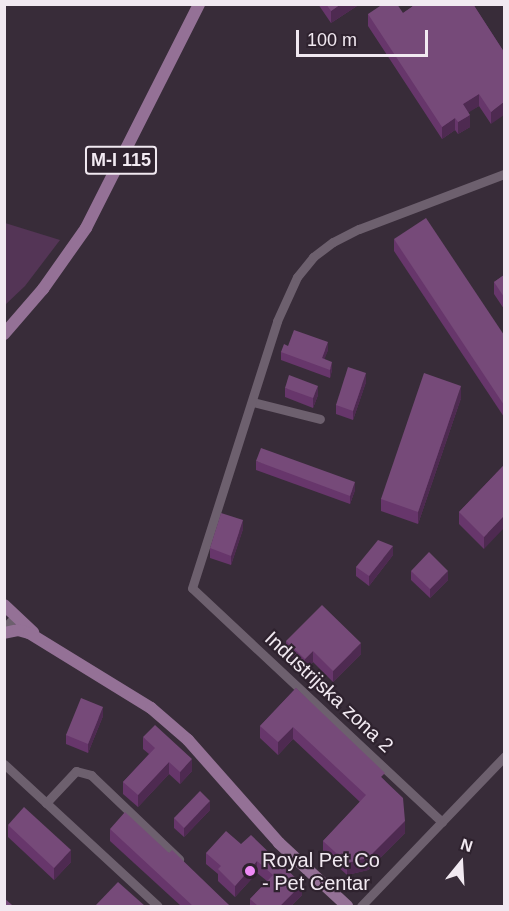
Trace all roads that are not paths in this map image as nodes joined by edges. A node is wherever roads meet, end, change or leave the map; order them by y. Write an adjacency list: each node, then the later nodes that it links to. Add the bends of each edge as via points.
1 (199, 4): 3 (main road, M-I 115, via 86,228)
2 (504, 174): 6 (street, via 359,229 313,257 286,297)
3 (28, 306): 4 (main road, M-I 115); 5 (main road, M-I 115)
4 (4, 327)
5 (4, 334)
6 (253, 402): 7 (street); 15 (street, Industrijska zona 2, via 192,588)
7 (320, 419)
8 (8, 610): 9 (street); 11 (main road)
9 (4, 628)
10 (4, 633): 11 (main road, via 29,633)
11 (59, 650): 18 (main road, via 151,708 188,740 279,843)
12 (504, 756): 15 (street)
13 (4, 764): 14 (street)
14 (46, 803): 16 (street, via 76,771 91,775); 17 (street)
15 (442, 822): 19 (street)
16 (187, 866)
17 (158, 906)
18 (346, 906)
19 (361, 906)

